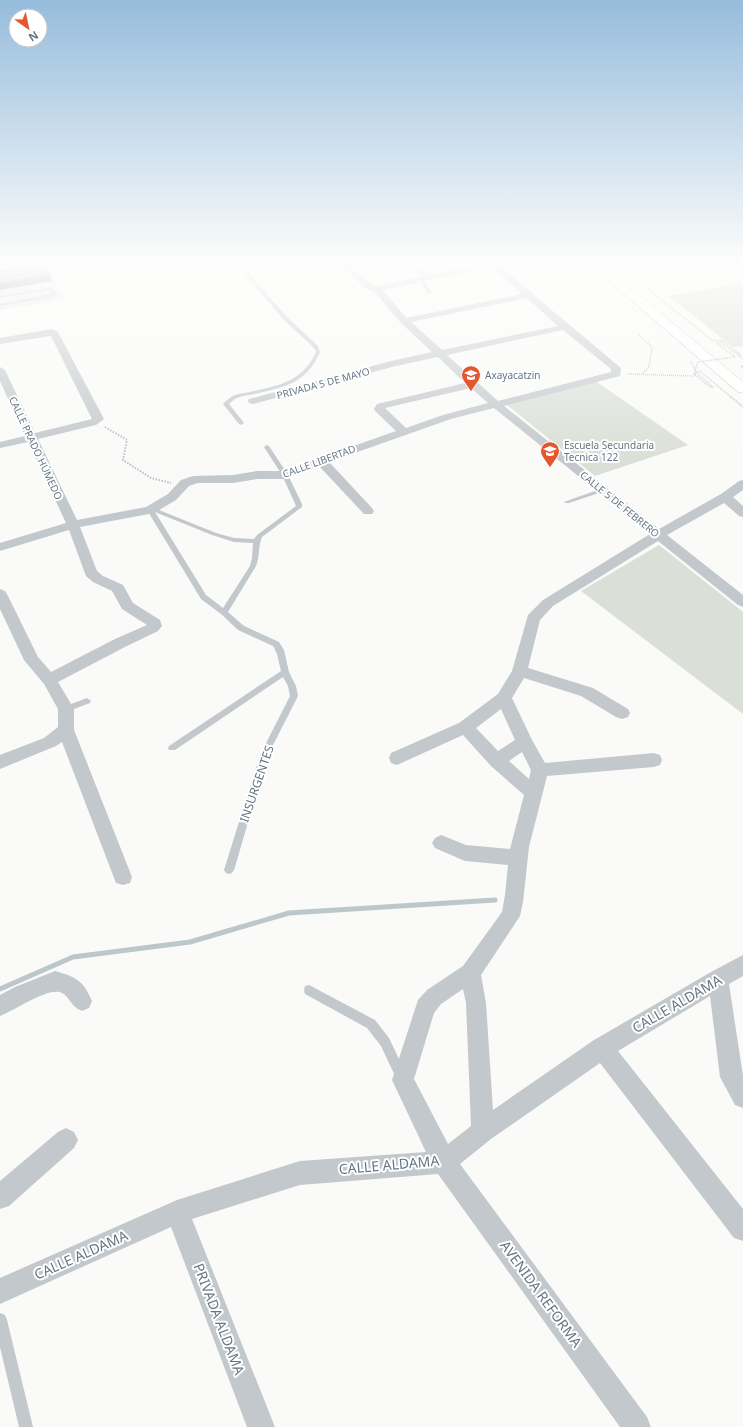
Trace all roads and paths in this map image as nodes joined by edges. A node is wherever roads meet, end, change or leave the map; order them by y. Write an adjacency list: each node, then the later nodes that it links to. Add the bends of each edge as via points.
1 (565, 327): 15 (street, via 616,368)
2 (295, 328): 24 (lane, via 318,352 299,378 228,400 226,404)
3 (411, 328): 10 (street, CALLE 5 DE FEBRERO)
4 (562, 328): 10 (street, PRIVADA 5 DE MAYO)
5 (671, 328): 19 (main road)
6 (683, 328): 17 (main road)
7 (696, 328): 11 (path, via 713,341 722,340)
8 (638, 335): 16 (path, via 652,347 649,367)
9 (0, 341): 23 (street, via 52,332 55,334 98,419)
10 (439, 354): 18 (street, CALLE 5 DE FEBRERO); 20 (street, PRIVADA 5 DE MAYO)
11 (739, 356): 12 (path); 14 (path, bridge, via 721,342 716,342 735,357 698,362)
12 (743, 359)
13 (0, 370): 26 (street, CALLE PRADO HÚMEDO)
14 (695, 373): 14 (path, via 710,387 713,387); 16 (path, via 694,376); 22 (path, via 700,371)
15 (616, 374): 16 (path); 21 (street, CALLE LIBERTAD)
16 (642, 374)
17 (743, 377)
18 (473, 384): 21 (street, CALLE 5 DE FEBRERO); 25 (street, via 381,406 379,409)
19 (743, 389)
20 (253, 401)
21 (496, 405): 25 (street, CALLE LIBERTAD); 33 (street, CALLE 5 DE FEBRERO)
22 (743, 407)
23 (96, 421): 26 (street); 31 (path, via 128,440 123,460 141,475)
24 (241, 423)
25 (403, 431): 29 (street, CALLE LIBERTAD)
26 (31, 438): 27 (street); 39 (street, CALLE PRADO HÚMEDO)
27 (0, 445)
28 (267, 447): 30 (lane)
29 (321, 460): 30 (street, CALLE LIBERTAD); 37 (street)
30 (285, 475): 36 (street, CALLE LIBERTAD, via 233,479 203,478 185,483 172,497); 41 (lane, via 299,507 258,536)
31 (164, 482)
32 (743, 484): 34 (street)
33 (603, 490): 35 (lane); 40 (street, CALLE 5 DE FEBRERO)
34 (725, 497): 38 (street); 40 (street)
35 (567, 502)
36 (151, 509): 39 (street); 41 (lane, via 214,534 234,540); 45 (lane, INSURGENTES, via 203,597)
37 (368, 511)
38 (743, 513)
39 (73, 525): 42 (street); 48 (street, CALLE PRADO HÚMEDO, via 91,573 118,588 127,606 155,623 155,626)
40 (658, 535): 44 (street, CALLE 5 DE FEBRERO); 46 (street, via 548,603 533,618)
41 (256, 541): 45 (lane, via 253,566)
42 (0, 547)
43 (0, 594): 48 (street, via 32,660)
44 (743, 602)
45 (224, 612): 47 (lane, INSURGENTES, via 241,628 276,644 282,652)
46 (520, 671): 49 (street); 52 (street, via 588,692)
47 (286, 672): 56 (lane); 65 (lane, INSURGENTES, via 294,688 294,696 264,755)
48 (49, 680): 51 (street)
49 (504, 698): 53 (street); 55 (street)
50 (87, 701): 51 (lane)
51 (66, 709): 54 (street)
52 (622, 713)
53 (465, 727): 57 (street); 59 (street)
54 (66, 730): 60 (street, via 50,742); 66 (street)
55 (524, 742): 59 (street); 61 (street)
56 (172, 748)
57 (397, 758)
58 (654, 760): 61 (street)
59 (497, 761): 62 (street)
60 (0, 762)
61 (540, 770): 62 (street)
62 (533, 793): 64 (street)
63 (441, 843): 64 (street, via 465,853)
64 (518, 858): 68 (street, via 510,916)
65 (229, 870)
66 (123, 877)
67 (743, 965): 69 (street, CALLE ALDAMA)
68 (470, 973): 74 (street, via 434,997 425,1007); 76 (street, via 476,1003)
69 (718, 980): 73 (street, CALLE ALDAMA); 75 (street, via 731,1077)
70 (309, 990): 74 (lane, via 378,1030)
71 (82, 1001): 72 (street, via 70,985 55,981)
72 (0, 1006)
73 (602, 1048): 76 (street, CALLE ALDAMA); 81 (street)
74 (403, 1080): 78 (street, AVENIDA REFORMA)
75 (743, 1097)
76 (483, 1131): 78 (street, CALLE ALDAMA)
77 (66, 1140): 79 (street)
78 (444, 1162): 80 (street, CALLE ALDAMA, via 300,1173); 86 (street, AVENIDA REFORMA)
79 (0, 1197)
80 (177, 1212): 82 (street, CALLE ALDAMA); 85 (street, PRIVADA ALDAMA)
81 (743, 1229)
82 (0, 1291)
83 (0, 1320): 84 (lane)
84 (26, 1427)
85 (261, 1427)
86 (637, 1427)

